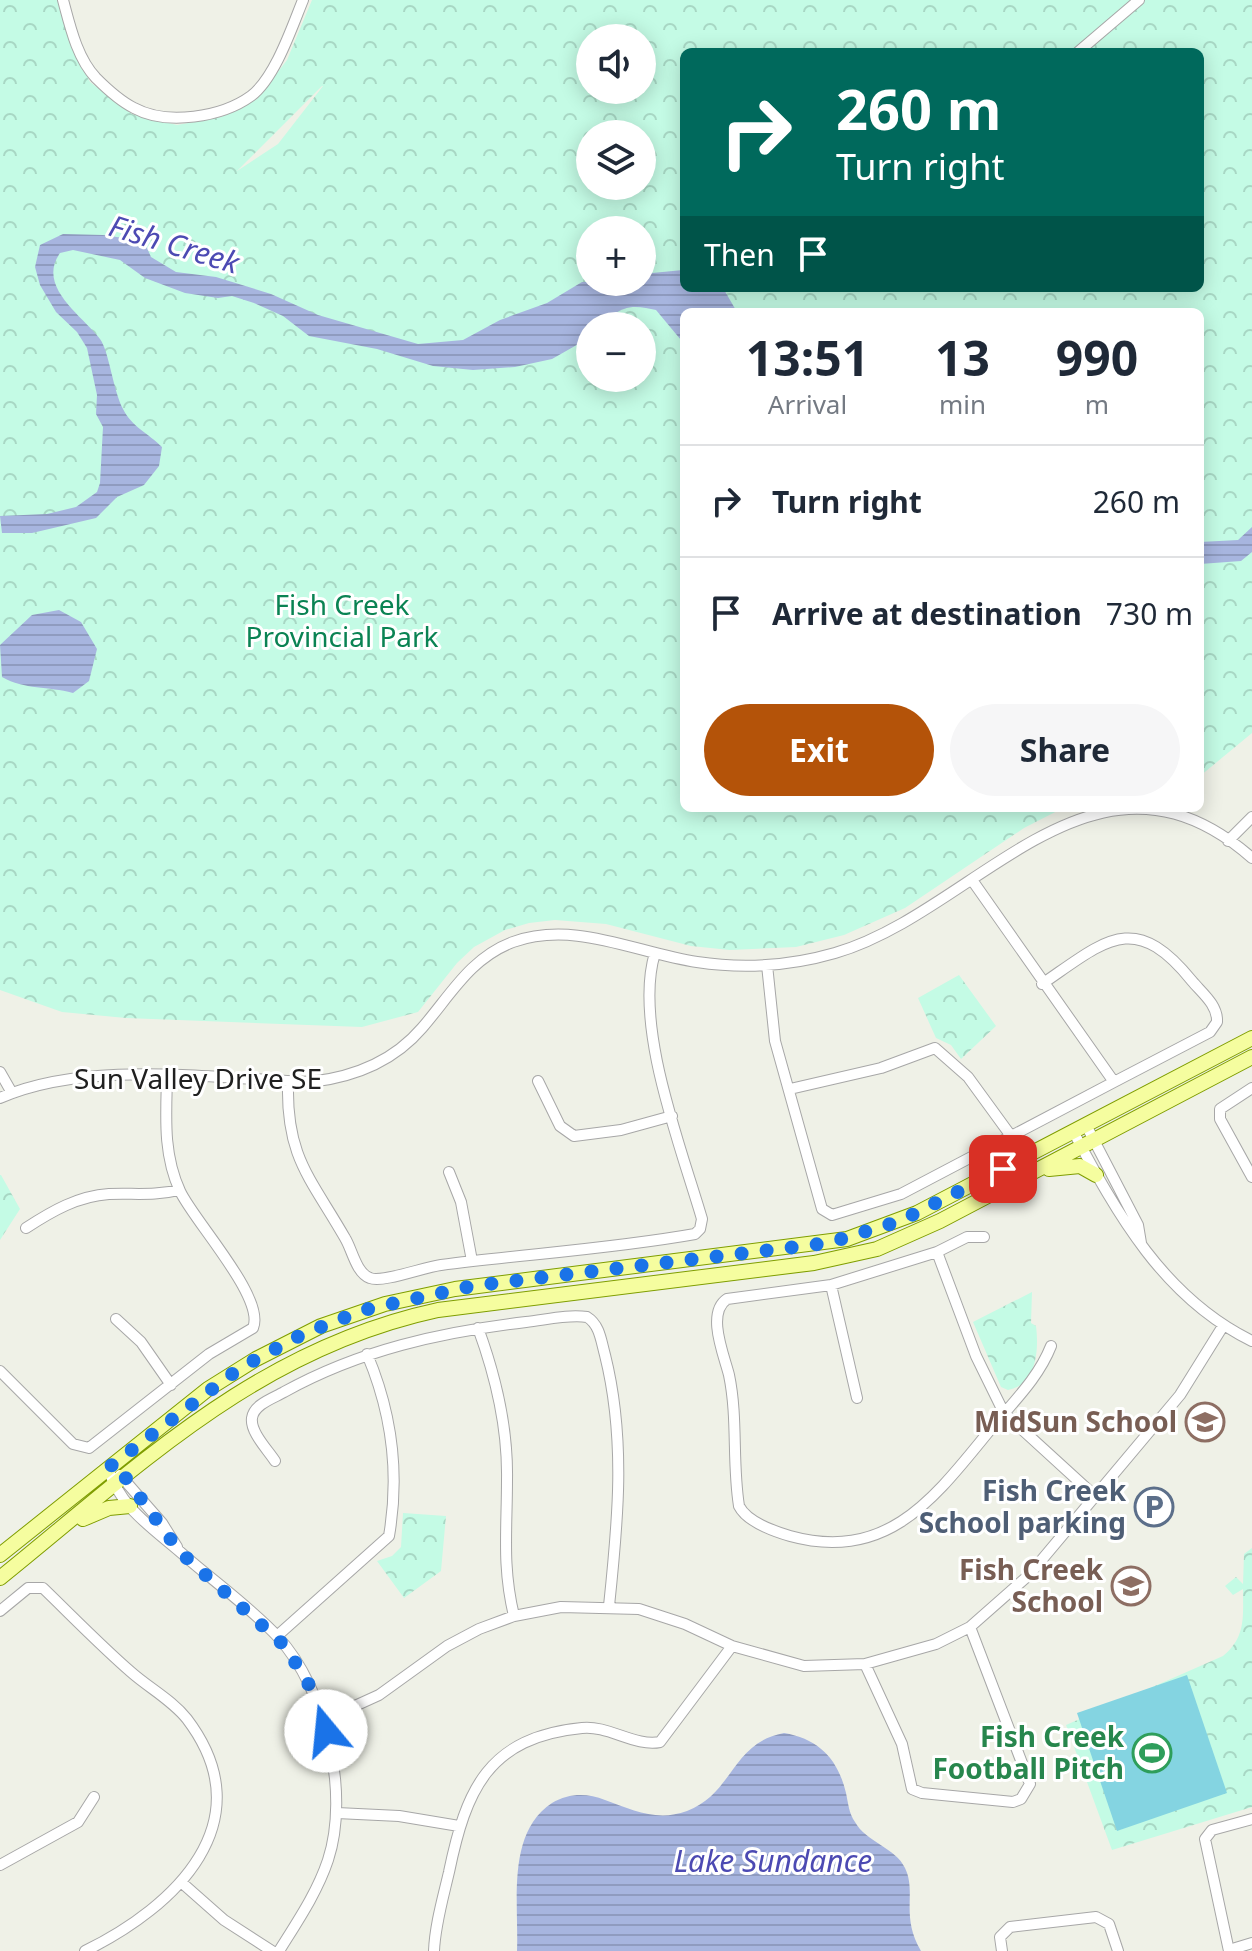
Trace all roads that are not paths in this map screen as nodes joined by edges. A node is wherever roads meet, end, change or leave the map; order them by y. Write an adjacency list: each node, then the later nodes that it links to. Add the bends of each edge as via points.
1 (63, 0): 2 (street, via 73,38 95,77 135,109 176,118 220,111 253,95 279,56)
2 (303, 0)
3 (1139, 0): 4 (street)
4 (1083, 48)
5 (1115, 812): 10 (street, Sun Valley Drive SE, via 1046,831)
6 (1138, 812): 8 (street, Sun Valley Drive SE, via 1192,822)
7 (1252, 817): 8 (street)
8 (1228, 841): 9 (street, Sun Valley Drive SE)
9 (1252, 858)
10 (972, 880): 12 (street, Sun Valley Drive SE, via 871,940 819,957); 13 (street)
11 (655, 953): 12 (street, Sun Valley Drive SE, via 700,963); 19 (street, Sun Valley Drive SE, via 579,936 547,935 512,943 471,968 422,1028 390,1056 347,1076); 25 (street, via 649,1015)
12 (767, 965): 22 (street, via 775,1041)
13 (1042, 984): 20 (street); 20 (street, via 1100,945 1138,939 1171,955 1213,1005 1217,1022 1210,1032)
14 (1252, 1038): 26 (main road)
15 (1252, 1057): 28 (main road)
16 (0, 1072): 23 (street)
17 (167, 1077): 19 (street, Sun Valley Drive SE); 23 (street, Sun Valley Drive SE, via 82,1076); 33 (street, via 166,1140)
18 (538, 1081): 25 (street, via 560,1126 574,1136)
19 (288, 1082): 38 (street, via 288,1120 299,1161 365,1276 379,1280)
20 (1114, 1082): 27 (street)
21 (1252, 1088): 32 (street, via 1226,1102 1220,1119)
22 (790, 1089): 27 (street, via 939,1049 977,1088); 27 (street, via 821,1206 832,1215 901,1194)
23 (12, 1093): 24 (street, Sun Valley Drive SE)
24 (0, 1098)
25 (672, 1116): 38 (street, via 702,1219 698,1232)
26 (1079, 1128): 28 (street); 51 (main road, via 917,1213 847,1239 463,1287 353,1314 240,1368)
27 (1011, 1136)
28 (1088, 1144): 29 (main road); 31 (street); 36 (street, via 1138,1225)
29 (1037, 1171): 31 (main road, via 1080,1166); 52 (main road, via 916,1233 858,1254 481,1303 359,1331 238,1391)
30 (449, 1172): 38 (street, via 461,1202)
31 (1096, 1175): 36 (street)
32 (1252, 1177)
33 (179, 1190): 34 (street, via 82,1199); 47 (street, via 225,1255 256,1317 248,1333 209,1354)
34 (26, 1228)
35 (984, 1237): 37 (street, via 967,1237)
36 (1142, 1245): 41 (street, via 1174,1284)
37 (937, 1252): 39 (street); 49 (street)
38 (472, 1261)
39 (831, 1285): 48 (street); 49 (street, via 727,1299 717,1310 735,1423 738,1501 747,1517 815,1542 878,1535 938,1492)
40 (116, 1319): 47 (street, via 141,1342)
41 (1223, 1326): 43 (street); 53 (street, via 1180,1395)
42 (478, 1328): 45 (street); 59 (street, via 582,1316 596,1325 619,1442); 61 (street, via 504,1426 503,1556)
43 (1252, 1341)
44 (1051, 1346): 49 (street, via 1033,1379)
45 (367, 1354): 50 (street, via 261,1405 252,1417 253,1426); 63 (street, via 391,1435 395,1485 389,1536)
46 (0, 1371): 47 (street, via 73,1444 85,1449)
47 (171, 1385)
48 (857, 1398)
49 (1004, 1413): 53 (street)
50 (275, 1461)
51 (108, 1468): 52 (street); 57 (main road)
52 (119, 1482): 54 (street); 55 (main road); 56 (street)
53 (1096, 1497): 62 (street, via 1025,1579)
54 (130, 1506): 55 (main road, via 100,1510); 56 (street, via 152,1532)
55 (51, 1537): 58 (main road)
56 (180, 1552): 63 (street)
57 (0, 1555)
58 (0, 1578)
59 (609, 1606): 61 (street, via 561,1607); 64 (street, via 676,1620)
60 (0, 1611): 72 (street, via 28,1588 43,1588 194,1730 209,1759 217,1801 212,1834)
61 (514, 1616): 66 (street, via 463,1637 379,1695)
62 (970, 1627): 65 (street, via 936,1644); 65 (street, via 1030,1784 1021,1799 912,1789 902,1744)
63 (277, 1636): 66 (street, via 308,1680)
64 (732, 1646): 65 (street, via 804,1666); 70 (street, via 663,1740 651,1743 585,1727 536,1738 487,1771)
65 (865, 1664)
66 (324, 1720): 68 (street)
67 (94, 1797): 71 (street, via 78,1822)
68 (337, 1813): 70 (street); 77 (street, via 322,1878)
69 (1252, 1819): 74 (street, via 1212,1830 1205,1839)
70 (459, 1826): 78 (street)
71 (0, 1865)
72 (181, 1882): 75 (street, via 140,1921); 76 (street, via 224,1920)
73 (1252, 1943): 74 (street)
74 (1229, 1950)
75 (85, 1951)
76 (272, 1951)
77 (279, 1951)
78 (434, 1951)
79 (1002, 1951): 80 (street, via 1000,1937 1010,1927 1096,1917 1109,1924)
80 (1118, 1951)

